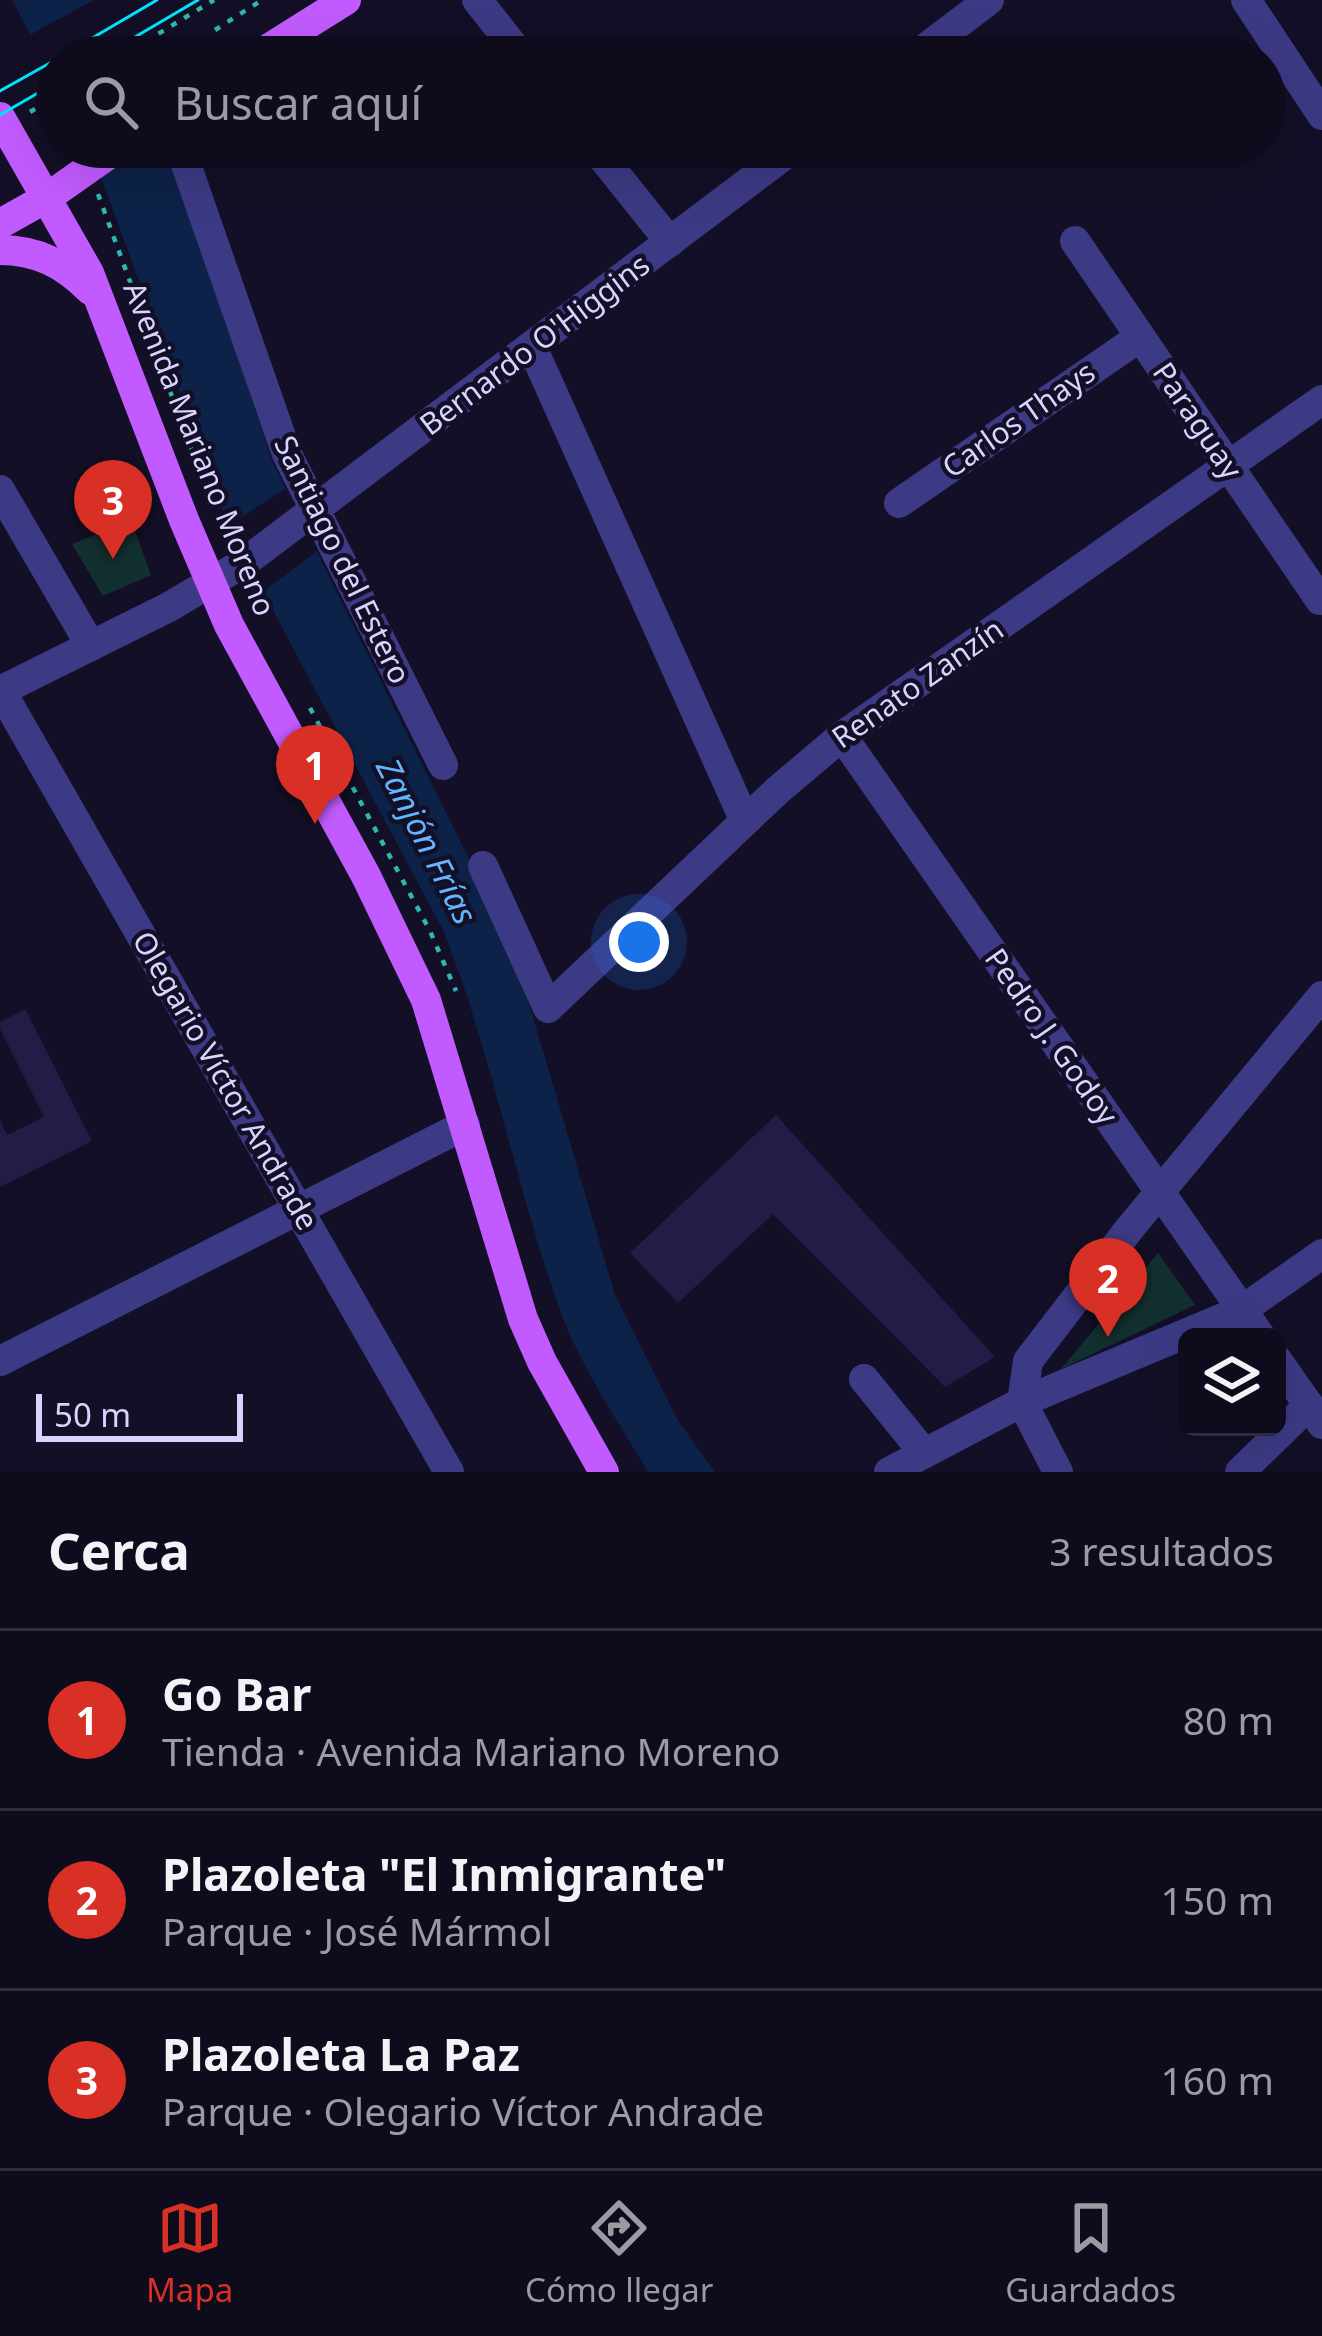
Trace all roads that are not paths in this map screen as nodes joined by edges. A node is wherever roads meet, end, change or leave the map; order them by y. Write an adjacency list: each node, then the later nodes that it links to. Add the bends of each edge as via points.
1 (346, 0): 5 (main road)
2 (477, 0): 6 (street)
3 (989, 0): 7 (street)
4 (1246, 0): 8 (street)
5 (289, 36)
6 (505, 36)
7 (942, 36)
8 (1270, 36)
9 (1286, 61): 10 (street)
10 (1322, 116)
11 (0, 117): 16 (main road, Avenida Mariano Moreno)
12 (89, 168): 16 (main road)
13 (188, 168): 28 (street, Santiago del Estero)
14 (611, 168): 19 (street)
15 (767, 168): 19 (street, Bernardo O'Higgins)
16 (48, 197): 17 (main road); 21 (main road, Avenida Mariano Moreno)
17 (0, 224)
18 (1075, 241): 22 (street, Paraguay)
19 (670, 242): 23 (street, Bernardo O'Higgins)
20 (0, 250): 21 (main road, via 57,262)
21 (101, 302): 29 (main road, Avenida Mariano Moreno)
22 (1140, 337): 25 (street, Paraguay); 27 (street, Carlos Thays)
23 (532, 347): 28 (street, Bernardo O'Higgins); 35 (street)
24 (1322, 400): 25 (street, Renato Zanzín)
25 (1229, 468): 30 (street, Paraguay); 33 (street, Renato Zanzín)
26 (0, 490): 31 (street)
27 (898, 503)
28 (308, 518): 29 (street, Bernardo O'Higgins); 34 (street, Santiago del Estero)
29 (210, 584): 31 (street, Bernardo O'Higgins); 38 (main road, Avenida Mariano Moreno, via 398,938)
30 (1320, 600)
31 (91, 646): 32 (street, Bernardo O'Higgins)
32 (1, 691): 40 (street, Olegario Víctor Andrade)
33 (842, 736): 35 (street, Renato Zanzín); 39 (street, Pedro J. Godoy)
34 (443, 765)
35 (745, 821): 36 (street, Renato Zanzín, via 548,1009)
36 (483, 866)
37 (1322, 996): 39 (street)
38 (465, 1125): 40 (street); 51 (main road, Avenida Mariano Moreno, via 523,1319)
39 (1160, 1193): 42 (street, Pedro J. Godoy); 47 (street, via 1028,1361)
40 (300, 1212): 44 (street); 50 (street, Olegario Víctor Andrade)
41 (1322, 1254): 42 (street)
42 (1242, 1310): 43 (street, Pedro J. Godoy); 47 (street)
43 (1255, 1328)
44 (0, 1361)
45 (1286, 1373): 48 (street)
46 (864, 1379): 49 (street)
47 (1022, 1402): 49 (street); 53 (street)
48 (1315, 1414): 54 (street)
49 (924, 1453): 52 (street)
50 (449, 1472)
51 (604, 1472)
52 (889, 1472)
53 (1058, 1472)
54 (1240, 1472)

